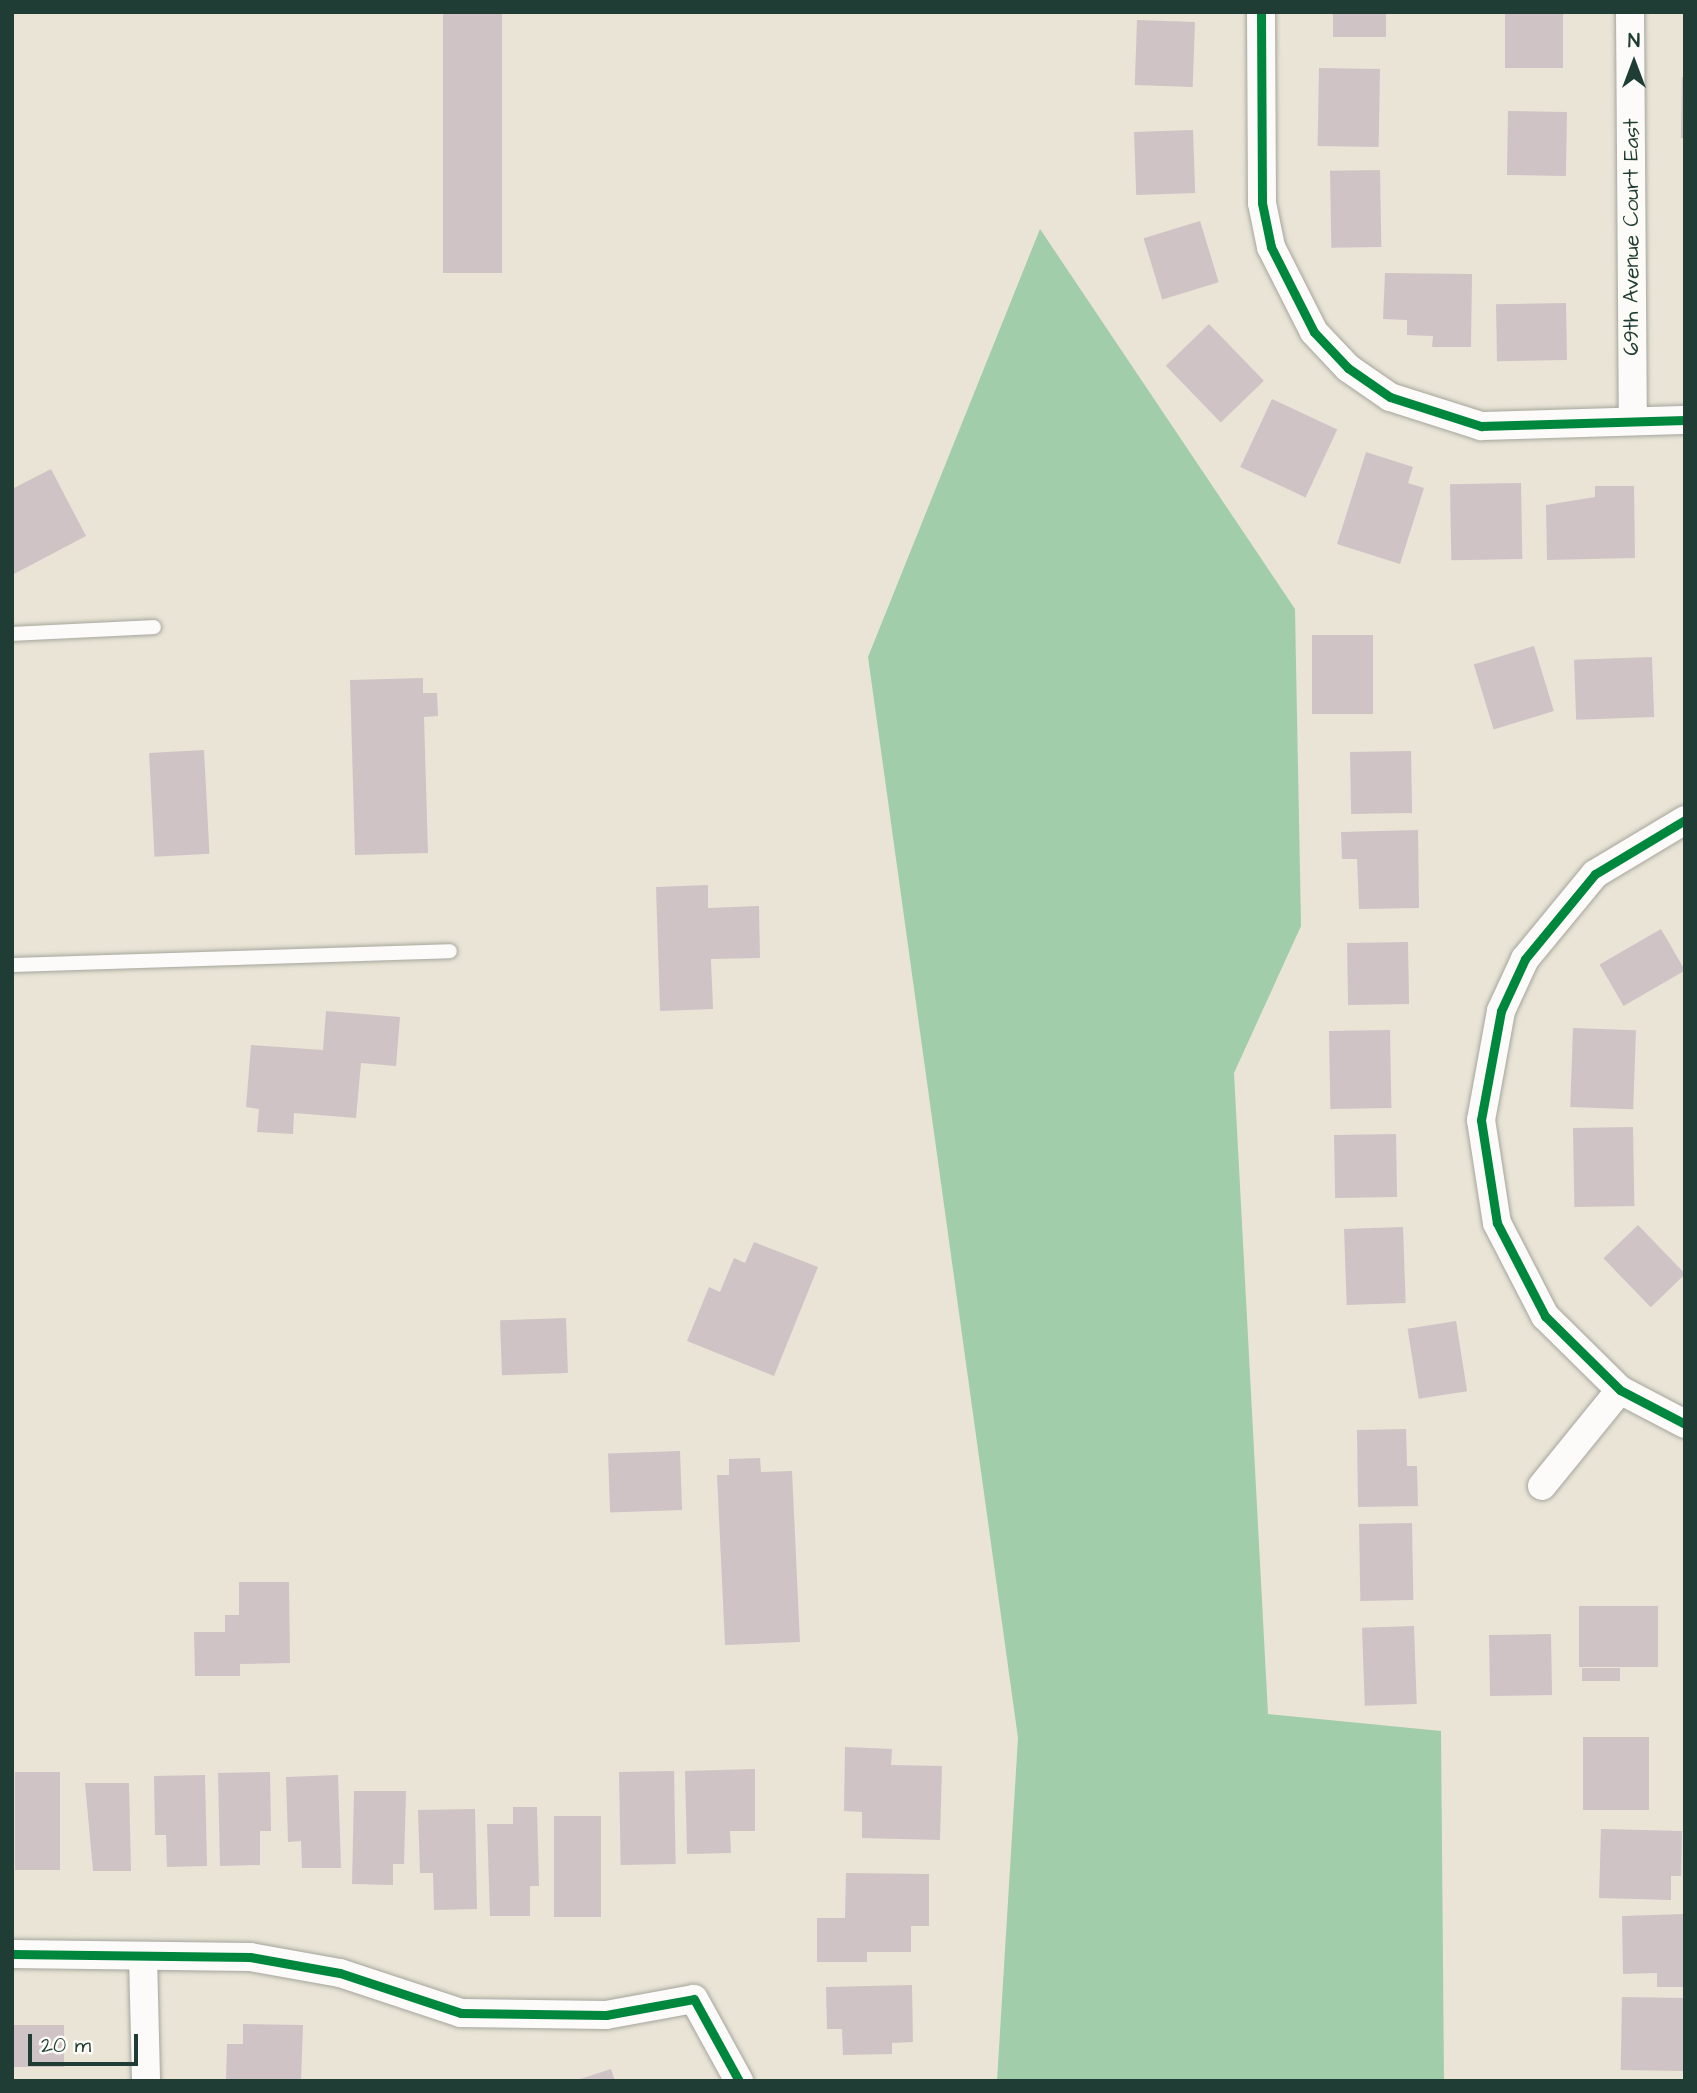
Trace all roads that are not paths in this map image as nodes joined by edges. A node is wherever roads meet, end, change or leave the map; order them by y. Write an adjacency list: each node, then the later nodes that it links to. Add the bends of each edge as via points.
1 (1261, 12): 3 (street, via 1262,203 1283,279 1314,331 1348,368 1390,397 1435,416 1516,428)
2 (1630, 12): 3 (street, 69th Avenue Court East)
3 (1633, 419): 4 (street)
4 (1685, 420)
5 (154, 627): 6 (lane)
6 (12, 634)
7 (1685, 820): 10 (street, via 1595,874 1556,914 1510,990 1486,1063 1481,1120 1497,1223 1517,1272 1567,1343)
8 (450, 951): 9 (lane)
9 (12, 965)
10 (1620, 1390): 11 (street); 12 (street)
11 (1685, 1424)
12 (1542, 1486)
13 (12, 1954): 14 (street)
14 (143, 1956): 15 (street); 16 (street, via 250,1957 340,1973 461,2013 606,2015 694,1999)
15 (146, 2081)
16 (739, 2081)

